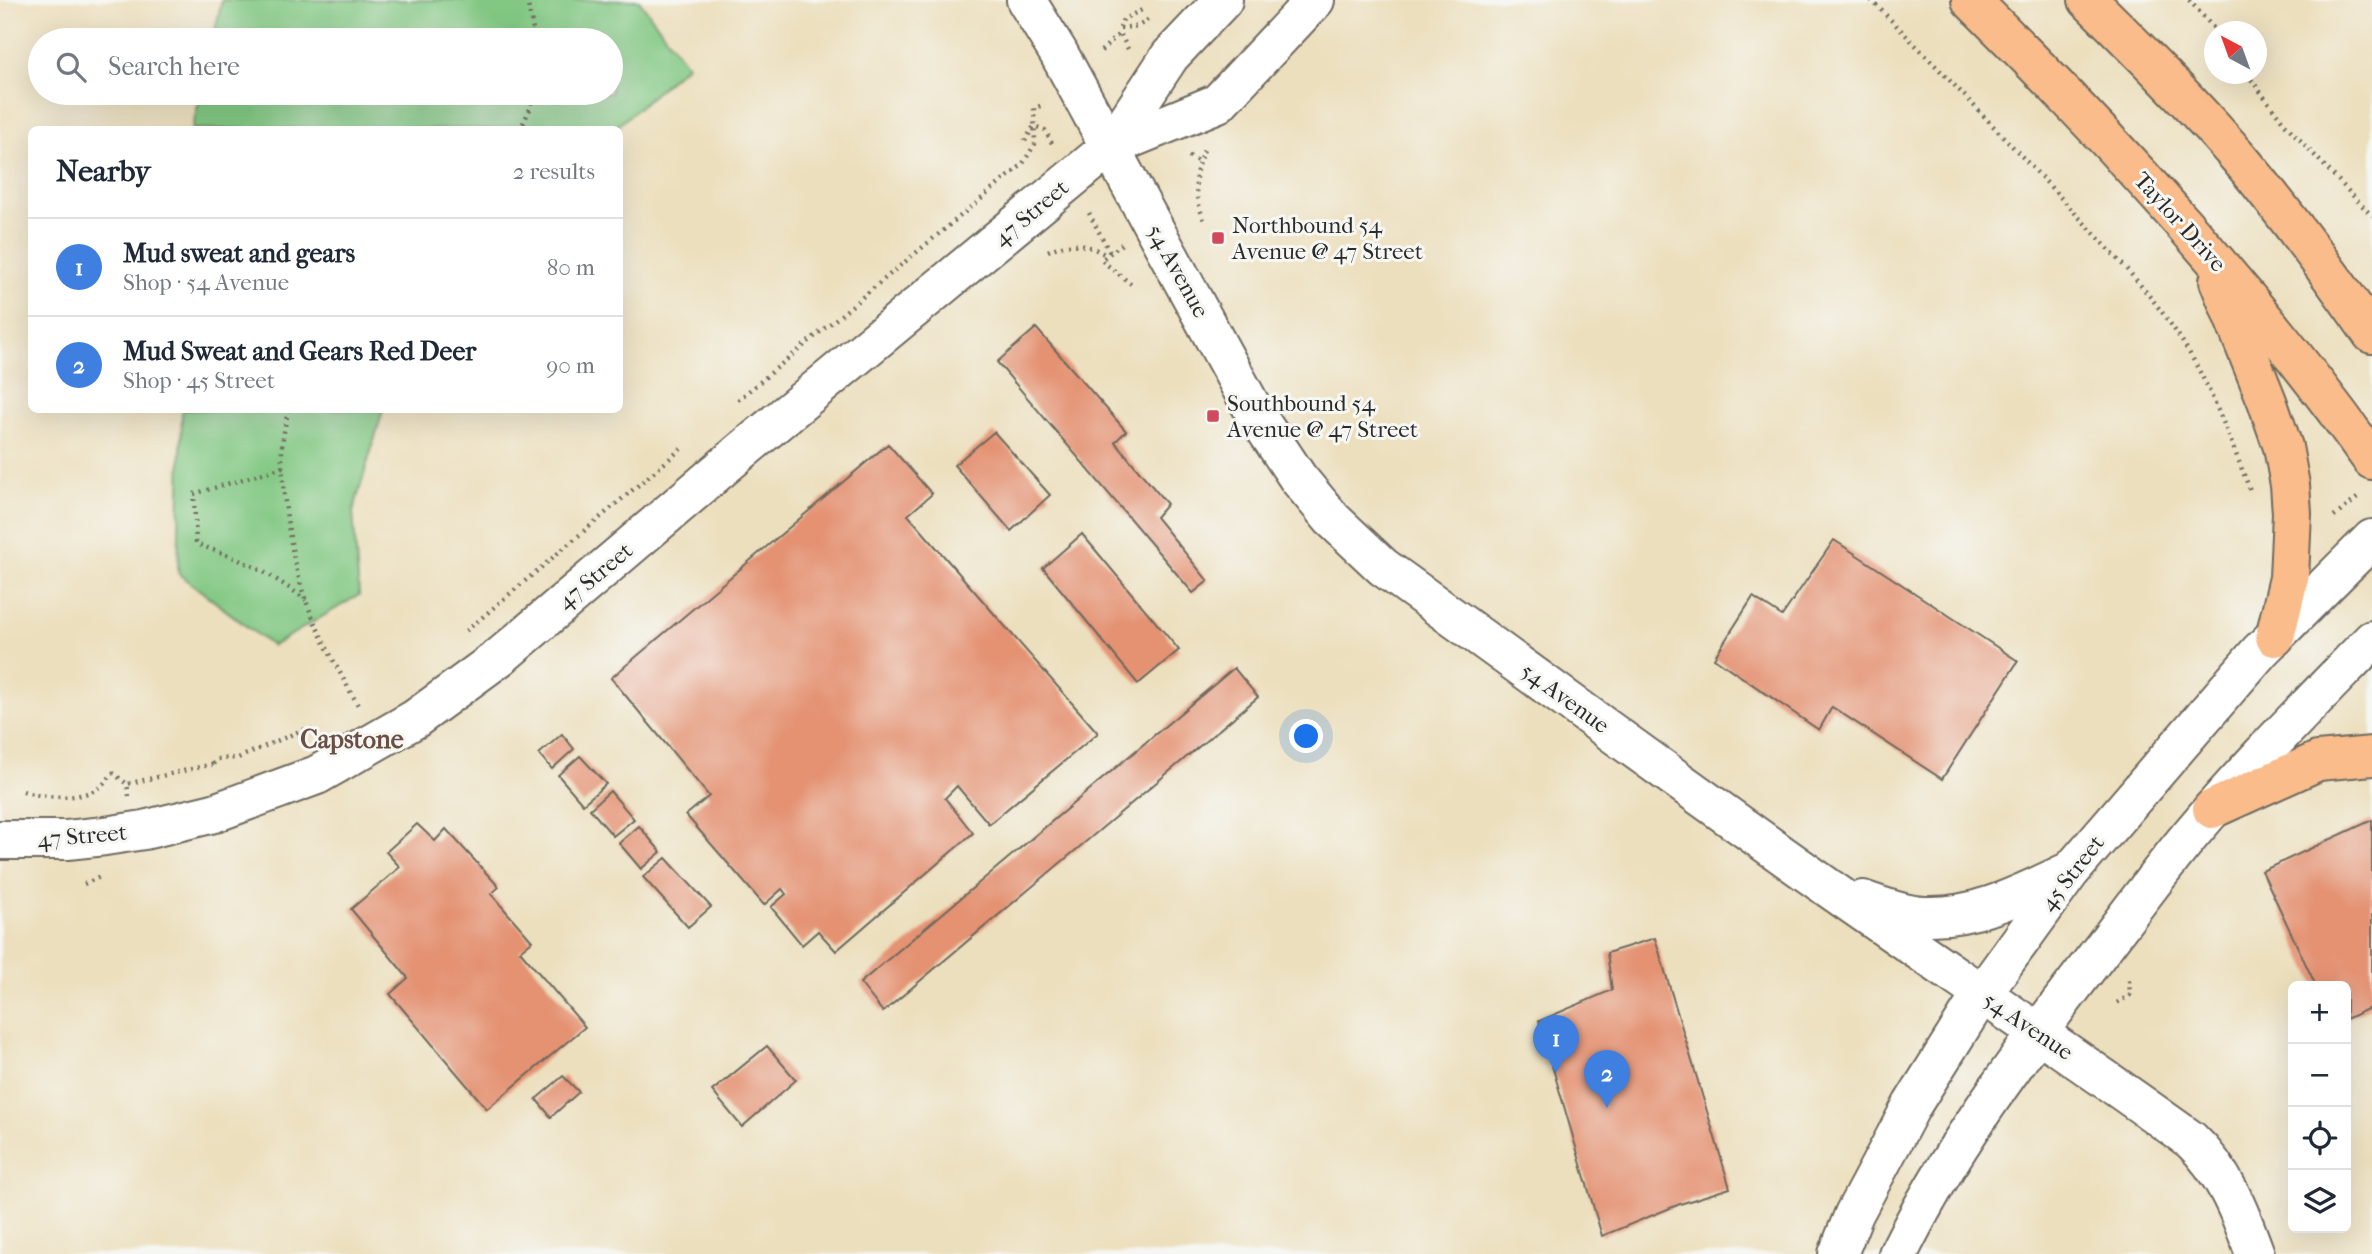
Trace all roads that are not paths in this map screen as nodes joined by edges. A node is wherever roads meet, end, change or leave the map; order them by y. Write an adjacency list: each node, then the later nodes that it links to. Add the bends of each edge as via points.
1 (1026, 0): 6 (street, 54 Avenue)
2 (1223, 0): 6 (street, 47 Street, via 1170,57)
3 (1315, 0): 6 (street, 47 Street, via 1218,103)
4 (1971, 0): 7 (main road, Taylor Drive, via 2107,140)
5 (2088, 0): 8 (main road, via 2239,159)
6 (1110, 146): 15 (street, 47 Street, via 501,656 415,719 317,775 214,813 105,836); 17 (street, 54 Avenue, via 1256,415 1332,519 1383,567)
7 (2208, 253): 9 (main road, Taylor Drive, via 2274,329); 11 (main road, via 2267,401 2290,485 2289,578)
8 (2366, 320)
9 (2372, 460)
10 (2372, 539): 11 (street, 45 Street)
11 (2275, 636): 16 (street, 45 Street)
12 (2372, 640): 14 (street)
13 (2372, 755): 14 (main road, via 2318,761)
14 (2213, 809): 19 (street)
15 (0, 840)
16 (2070, 872): 17 (street, via 1996,905 1963,914 1925,916 1892,910); 18 (street, 45 Street)
17 (1828, 887): 18 (street, 54 Avenue)
18 (1981, 995): 19 (street, 54 Avenue); 20 (street, 45 Street, via 1912,1105)
19 (2039, 1032): 21 (street, via 1974,1123); 22 (street, 54 Avenue, via 2206,1154 2222,1176)
20 (1838, 1254)
21 (1898, 1254)
22 (2255, 1254)

